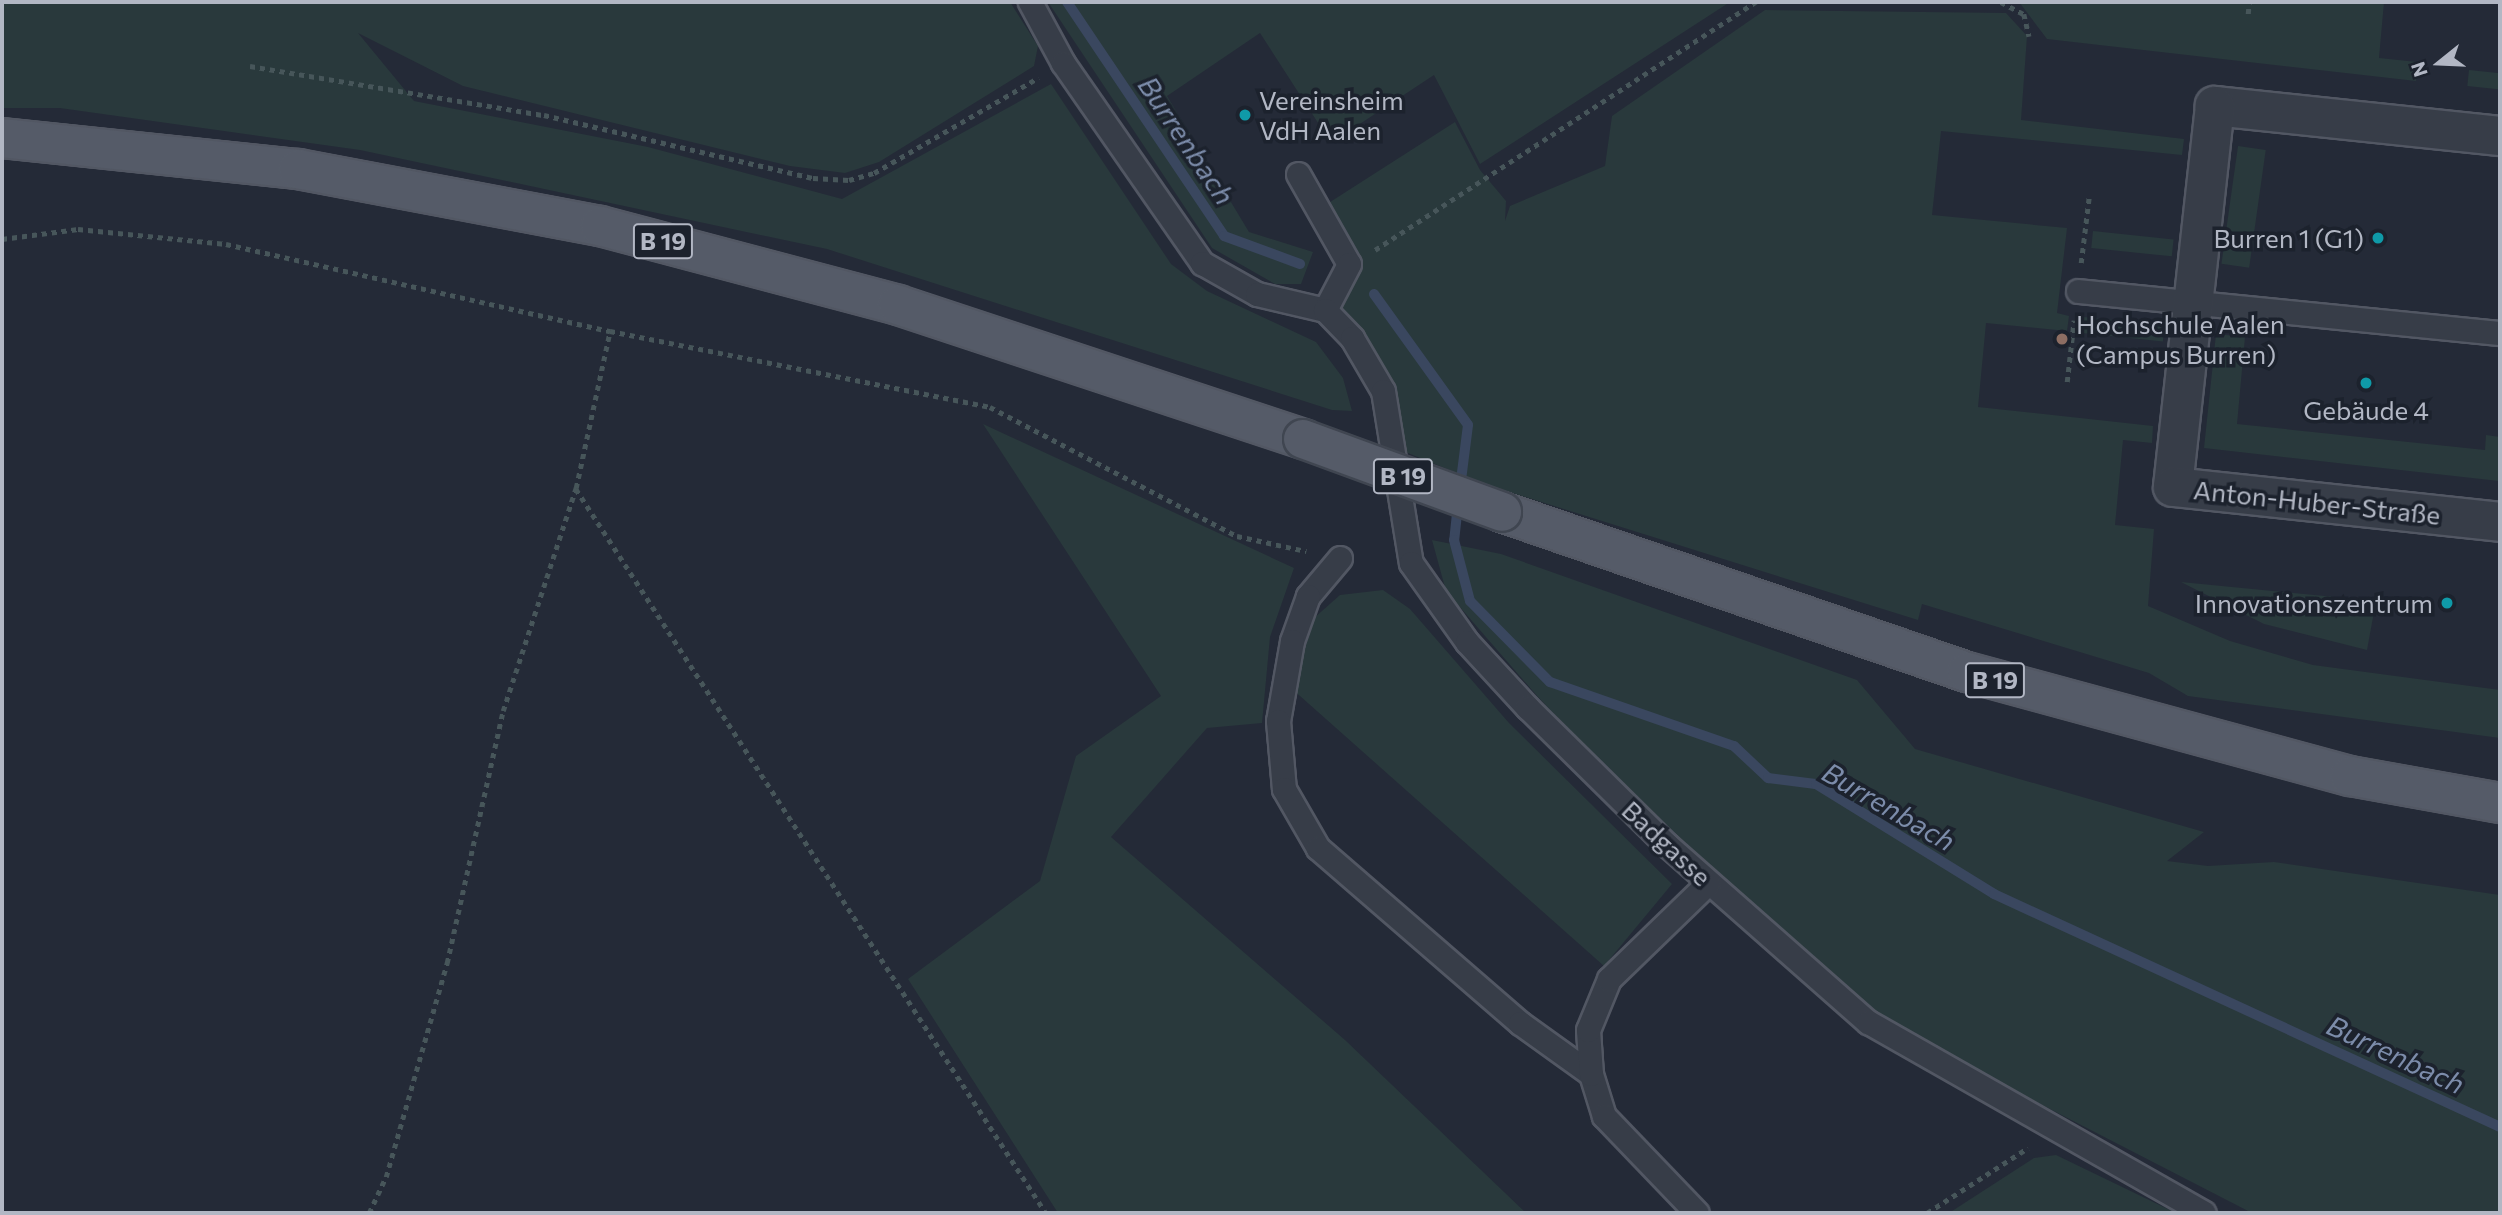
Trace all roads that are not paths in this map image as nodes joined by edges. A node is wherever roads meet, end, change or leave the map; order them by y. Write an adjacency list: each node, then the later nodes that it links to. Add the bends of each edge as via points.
1 (1030, 2): 7 (lane, via 1063,63 1202,263 1257,294)
2 (2500, 136): 6 (street, Anton-Huber-Straße, via 2215,106)
3 (2, 138): 11 (main road, B 19, bridge, via 298,169 600,226 898,305 1303,439 1967,672 2325,770)
4 (1297, 174): 7 (lane, via 1349,264)
5 (2078, 291): 6 (lane)
6 (2193, 303): 8 (lane); 9 (street, Anton-Huber-Straße, via 2173,486)
7 (1325, 310): 12 (lane, Badgasse, via 1352,338 1382,391 1411,563 1439,606 1528,708)
8 (2500, 333)
9 (2500, 522)
10 (1339, 558): 13 (lane, via 1308,596 1292,641 1278,721 1284,789 1318,848 1520,1023)
11 (2500, 803)
12 (1708, 883): 13 (lane, via 1609,979 1588,1030); 15 (lane, Badgasse, via 1868,1022)
13 (1591, 1074): 14 (lane, via 1604,1116)
14 (1697, 1213)
15 (2204, 1213)

